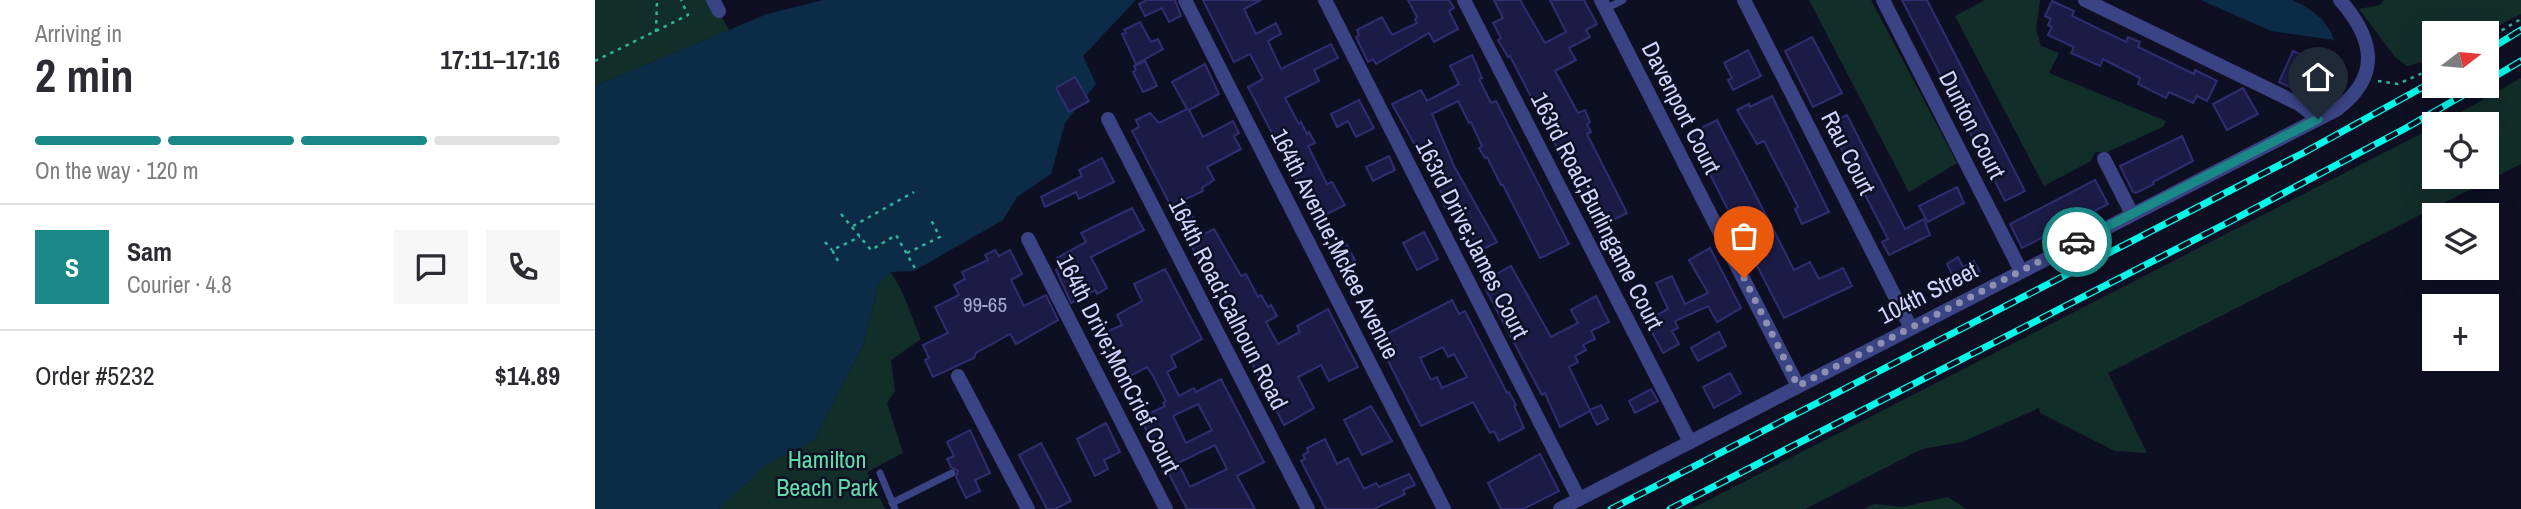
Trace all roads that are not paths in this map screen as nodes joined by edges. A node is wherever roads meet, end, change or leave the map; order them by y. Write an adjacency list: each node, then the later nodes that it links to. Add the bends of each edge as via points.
1 (1185, 0): 27 (street, 164th Avenue;Mckee Avenue)
2 (1325, 0): 22 (street, 163rd Drive;James Court)
3 (1464, 0): 19 (street, 163rd Road;Burlingame Court)
4 (1623, 0): 9 (lane)
5 (1744, 0): 16 (street, Rau Court)
6 (1882, 0): 15 (street, Dunton Court)
7 (2085, 0): 11 (street, via 2299,104)
8 (2340, 0): 11 (street, 104th Street, via 2368,50 2368,71 2354,97)
9 (1603, 5): 18 (street, Davenport Court)
10 (1108, 119): 26 (street, 164th Road;Calhoun Road)
11 (2318, 119): 13 (street, 104th Street)
12 (2104, 159): 13 (street)
13 (2131, 214): 15 (street, 104th Street)
14 (1028, 239): 25 (street, 164th Drive;MonCrief Court)
15 (2021, 271): 16 (street, 104th Street)
16 (1911, 328): 18 (street, 104th Street)
17 (958, 376): 24 (street)
18 (1798, 386): 19 (street, 104th Street)
19 (1690, 442): 22 (street, 104th Street)
20 (952, 472): 23 (lane)
21 (880, 473): 23 (lane)
22 (1579, 499): 28 (street, 104th Street)
23 (894, 506)
24 (1028, 509)
25 (1167, 509)
26 (1308, 509)
27 (1444, 509)
28 (1560, 509)

